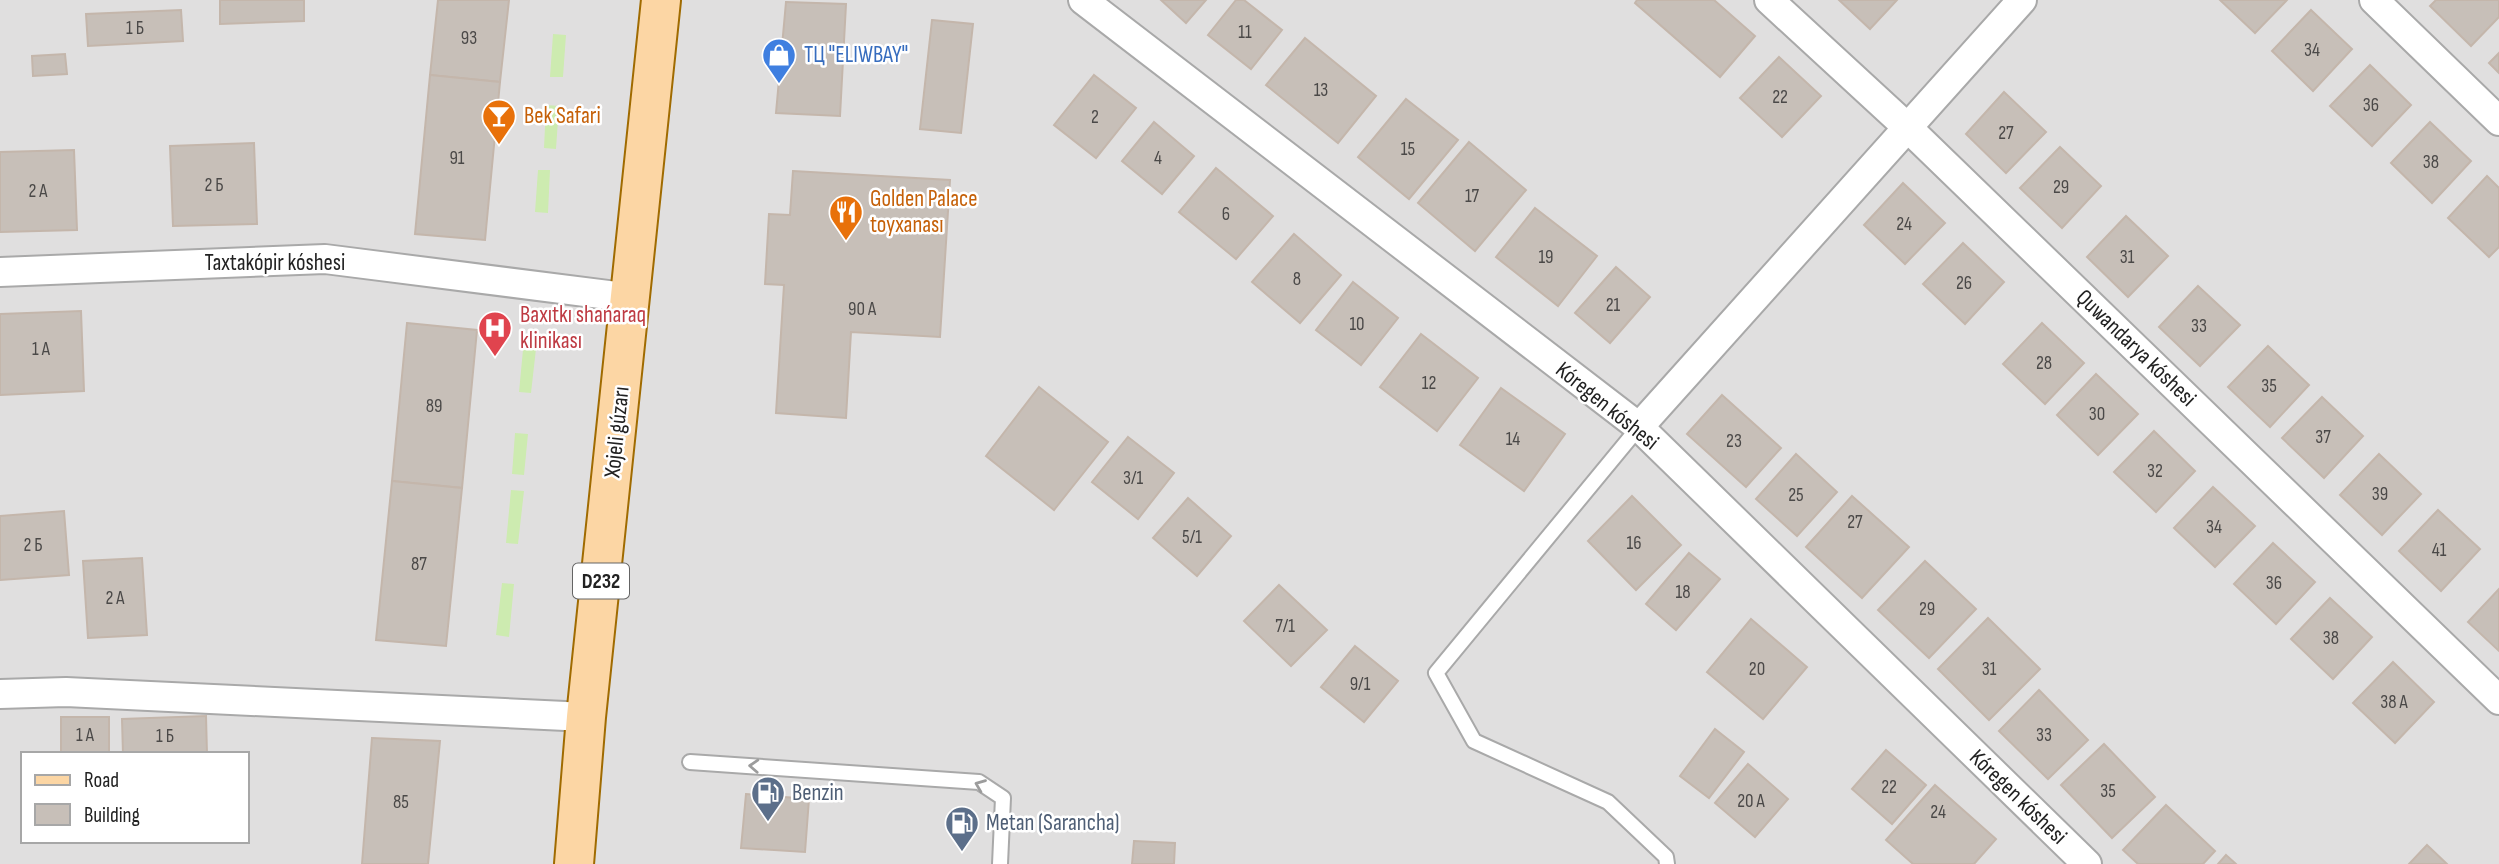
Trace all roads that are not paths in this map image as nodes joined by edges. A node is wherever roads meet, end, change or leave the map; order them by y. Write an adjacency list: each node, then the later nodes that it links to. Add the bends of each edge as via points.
1 (661, 0): 9 (main road, Xojeli gúzarı / D232)
2 (1083, 0): 10 (street, Kóregen kóshesi)
3 (1769, 0): 7 (street, Quwandarya kóshesi)
4 (2022, 0): 7 (street)
5 (2374, 0): 6 (street)
6 (2499, 121)
7 (1908, 128): 10 (street); 12 (street, Quwandarya kóshesi)
8 (0, 272): 9 (street, Taxtakópir kóshesi, via 325,258)
9 (632, 298): 13 (main road, Xojeli gúzarı / D232)
10 (1639, 427): 17 (lane, via 1436,673 1474,741 1608,802 1666,857); 18 (street, Kóregen kóshesi)
11 (0, 694): 13 (street, via 66,692)
12 (2499, 700)
13 (586, 717): 15 (main road, Xojeli gúzarı / D232)
14 (690, 762): 16 (lane, one-way to 14, via 1003,797 979,782)
15 (574, 864)
16 (1000, 864)
17 (1667, 864)
18 (2087, 864)

